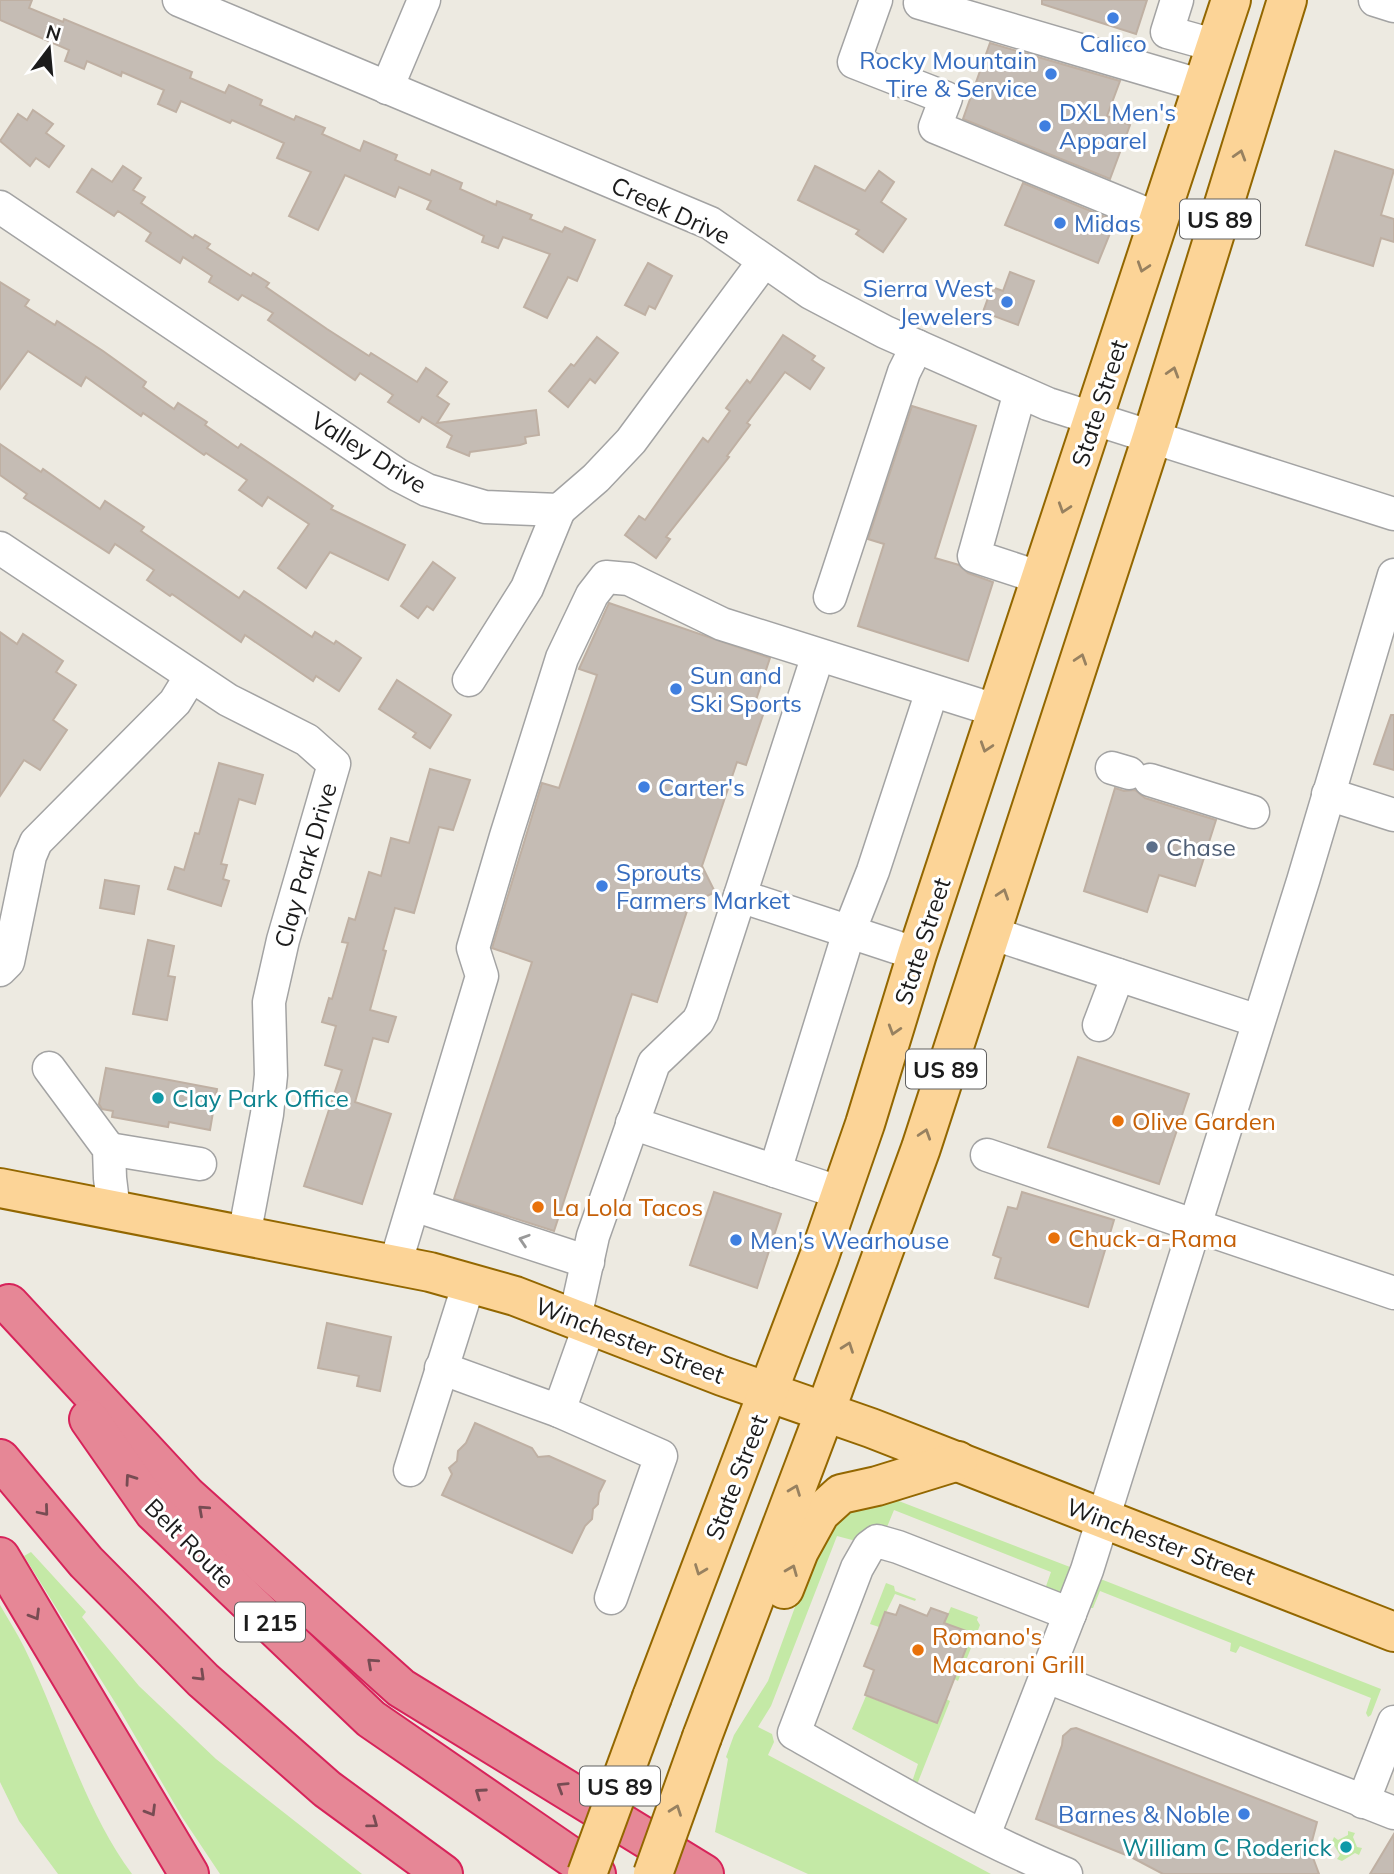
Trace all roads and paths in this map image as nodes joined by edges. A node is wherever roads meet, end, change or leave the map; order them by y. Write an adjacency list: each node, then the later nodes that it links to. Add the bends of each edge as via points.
1 (179, 0): 12 (street, Creek Drive)
2 (424, 0): 12 (street)
3 (876, 0): 14 (street, via 854,62 946,99 935,127)
4 (1177, 0): 10 (street, via 1167,32)
5 (1231, 0): 10 (main road, State Street / US 89)
6 (1287, 0): 19 (main road, US 89, one-way to 6)
7 (1375, 0): 9 (street)
8 (920, 3): 11 (street)
9 (1394, 6)
10 (1217, 46): 11 (main road, State Street / US 89)
11 (1203, 86): 14 (main road, State Street / US 89)
12 (387, 88): 15 (street, Creek Drive, via 710,223)
13 (0, 206): 20 (street, Valley Drive, via 398,475 427,490 485,507)
14 (1159, 219): 18 (main road, State Street / US 89, one-way to 18)
15 (764, 261): 16 (street, Creek Drive, via 811,293); 20 (street, via 631,441)
16 (917, 346): 17 (street, Creek Drive); 25 (street, via 904,372)
17 (1020, 392): 18 (street, Creek Drive); 23 (street, via 974,556)
18 (1094, 420): 19 (street, Creek Drive); 23 (main road, State Street / US 89, one-way to 23)
19 (1152, 437): 21 (street, Creek Drive); 37 (main road, US 89, one-way to 19)
20 (559, 510): 28 (street, via 527,588)
21 (1394, 514)
22 (0, 548): 27 (street, Clay Park Drive)
23 (1041, 578): 30 (main road, State Street / US 89)
24 (1392, 585): 32 (street)
25 (830, 597)
26 (818, 655): 29 (street); 35 (street); 51 (street, via 722,624 629,579 606,577 592,595 562,658 472,948 482,976)
27 (191, 676): 39 (street, via 175,702 36,842 8,962); 54 (street, Clay Park Drive, via 228,701 307,740 334,764 269,1002 267,1114)
28 (470, 680)
29 (932, 691): 30 (street); 36 (street)
30 (998, 711): 38 (main road, State Street / US 89, one-way to 38)
31 (1130, 774): 33 (street)
32 (1328, 794): 34 (street); 41 (street)
33 (1253, 812)
34 (1394, 815)
35 (740, 896): 36 (street); 44 (street, via 698,1021 654,1063)
36 (849, 932): 38 (street); 48 (street)
37 (991, 933): 40 (street); 64 (main road, US 89, one-way to 37, via 921,1148)
38 (917, 954): 50 (main road, State Street / US 89, one-way to 50)
39 (0, 970)
40 (1118, 975): 41 (street); 42 (street)
41 (1258, 1021): 53 (street)
42 (1100, 1025)
43 (49, 1068): 45 (street)
44 (632, 1123): 48 (street); 55 (street, via 593,1236)
45 (109, 1149): 47 (street); 52 (street)
46 (987, 1155): 53 (street)
47 (200, 1164)
48 (775, 1171): 50 (street)
49 (0, 1188): 52 (main road, Winchester Street)
50 (841, 1193): 62 (main road, State Street / US 89)
51 (414, 1205): 55 (street, one-way to 51); 56 (street)
52 (111, 1210): 54 (main road, Winchester Street)
53 (1193, 1226): 58 (street); 68 (street)
54 (244, 1236): 56 (main road, Winchester Street)
55 (589, 1262): 60 (street)
56 (396, 1265): 57 (main road, Winchester Street)
57 (470, 1283): 60 (main road, Winchester Street); 61 (street)
58 (1394, 1293)
59 (4, 1297): 82 (highway, Belt Route / I 215, one-way to 59, via 372,1719 154,1512); 84 (highway, one-way to 59, via 401,1688 187,1496)
60 (583, 1321): 62 (main road, Winchester Street); 63 (street)
61 (442, 1368): 63 (street); 67 (street)
62 (768, 1392): 64 (main road, Winchester Street); 81 (main road, State Street / US 89, one-way to 81, bridge)
63 (559, 1411): 70 (street, via 661,1456)
64 (825, 1412): 66 (main road, Winchester Street); 75 (main road, US 89, one-way to 64)
65 (0, 1458): 80 (highway, one-way to 80, via 86,1562 203,1681 327,1789)
66 (958, 1461): 68 (main road, Winchester Street); 75 (main road, one-way to 66, via 753,1666 820,1513 841,1494)
67 (410, 1470)
68 (1103, 1518): 71 (street); 72 (main road, Winchester Street)
69 (0, 1557): 79 (highway, one-way to 79)
70 (611, 1598)
71 (1070, 1614): 73 (street); 78 (street, via 877,1541 852,1580 794,1734)
72 (1394, 1632)
73 (1045, 1676): 76 (street); 78 (street)
74 (1394, 1722): 76 (street)
75 (702, 1737): 83 (main road, US 89, one-way to 75, bridge)
76 (1363, 1802): 77 (street)
77 (1394, 1814)
78 (984, 1835): 85 (street)
79 (189, 1874)
80 (443, 1874)
81 (587, 1874)
82 (596, 1874)
83 (653, 1874)
84 (704, 1874)
85 (1066, 1874)

